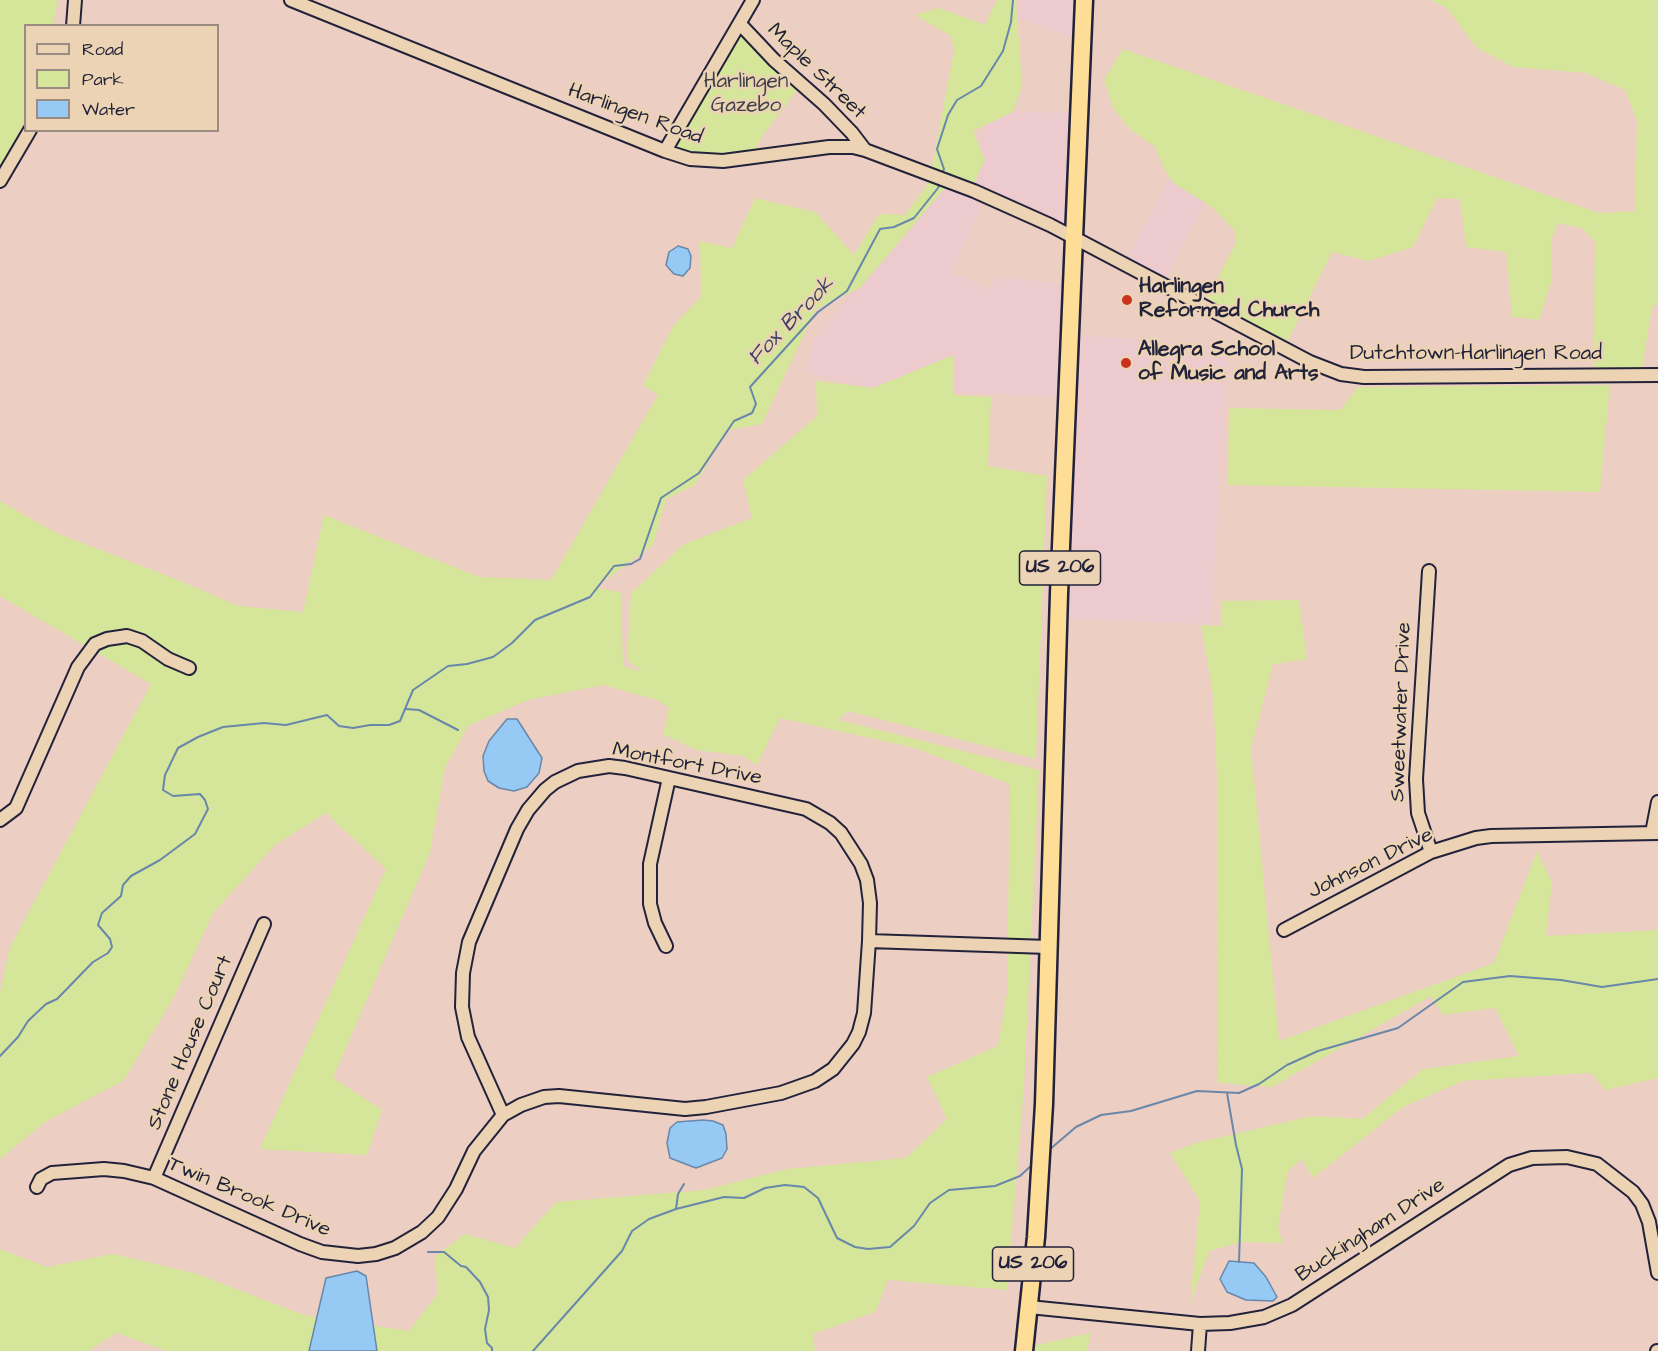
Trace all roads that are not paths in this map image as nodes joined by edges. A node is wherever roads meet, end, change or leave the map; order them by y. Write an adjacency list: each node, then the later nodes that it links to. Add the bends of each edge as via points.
1 (75, 0): 5 (street)
2 (291, 0): 9 (street, Harlingen Road)
3 (753, 0): 6 (street)
4 (1084, 0): 11 (highway, US 206)
5 (73, 24)
6 (740, 24): 8 (street, Maple Street, via 831,111); 9 (street)
7 (29, 132): 10 (street)
8 (865, 150): 9 (street, Harlingen Road, via 829,147 709,161); 11 (street, Harlingen Road, via 949,181)
9 (665, 151)
10 (0, 181)
11 (1074, 237): 12 (street, Dutchtown-Harlingen Road, via 1310,362 1341,374); 24 (highway, US 206)
12 (1658, 375)
13 (1429, 571): 19 (street, Sweetwater Drive, via 1416,779 1418,813)
14 (189, 668): 17 (street, via 168,659 142,640 127,636 95,644 78,667 16,808)
15 (669, 778): 22 (street, Montfort Drive, via 806,809 830,823 850,844 867,880); 23 (street, via 650,864 650,904); 25 (street, Montfort Drive, via 609,766 578,771 545,790 517,829 468,942 463,973 462,1007 468,1038)
16 (1658, 802): 18 (street)
17 (0, 820)
18 (1655, 833): 19 (street, Johnson Drive, via 1491,836)
19 (1431, 852): 21 (street, Johnson Drive)
20 (264, 924): 27 (street, Stone House Court)
21 (1284, 930)
22 (869, 941): 24 (street); 25 (street, Montfort Drive, via 859,1032 832,1069 815,1081 781,1093 706,1107 685,1109 559,1096 544,1097)
23 (666, 946)
24 (1048, 947): 30 (highway, US 206, via 1040,1176)
25 (503, 1115): 26 (street, Montfort Drive)
26 (474, 1151): 27 (street, Twin Brook Drive, via 456,1190 430,1224 395,1248 358,1256 331,1254 300,1244)
27 (154, 1178): 28 (street, Twin Brook Drive, via 124,1171 60,1171 41,1179)
28 (38, 1187)
29 (1658, 1274): 31 (street, Buckingham Drive, via 1649,1222 1633,1192 1597,1164 1567,1157 1532,1158 1509,1165 1292,1305 1247,1321)
30 (1029, 1307): 31 (street, Buckingham Drive); 32 (highway, US 206)
31 (1200, 1324): 33 (street)
32 (1024, 1351)
33 (1198, 1351)

